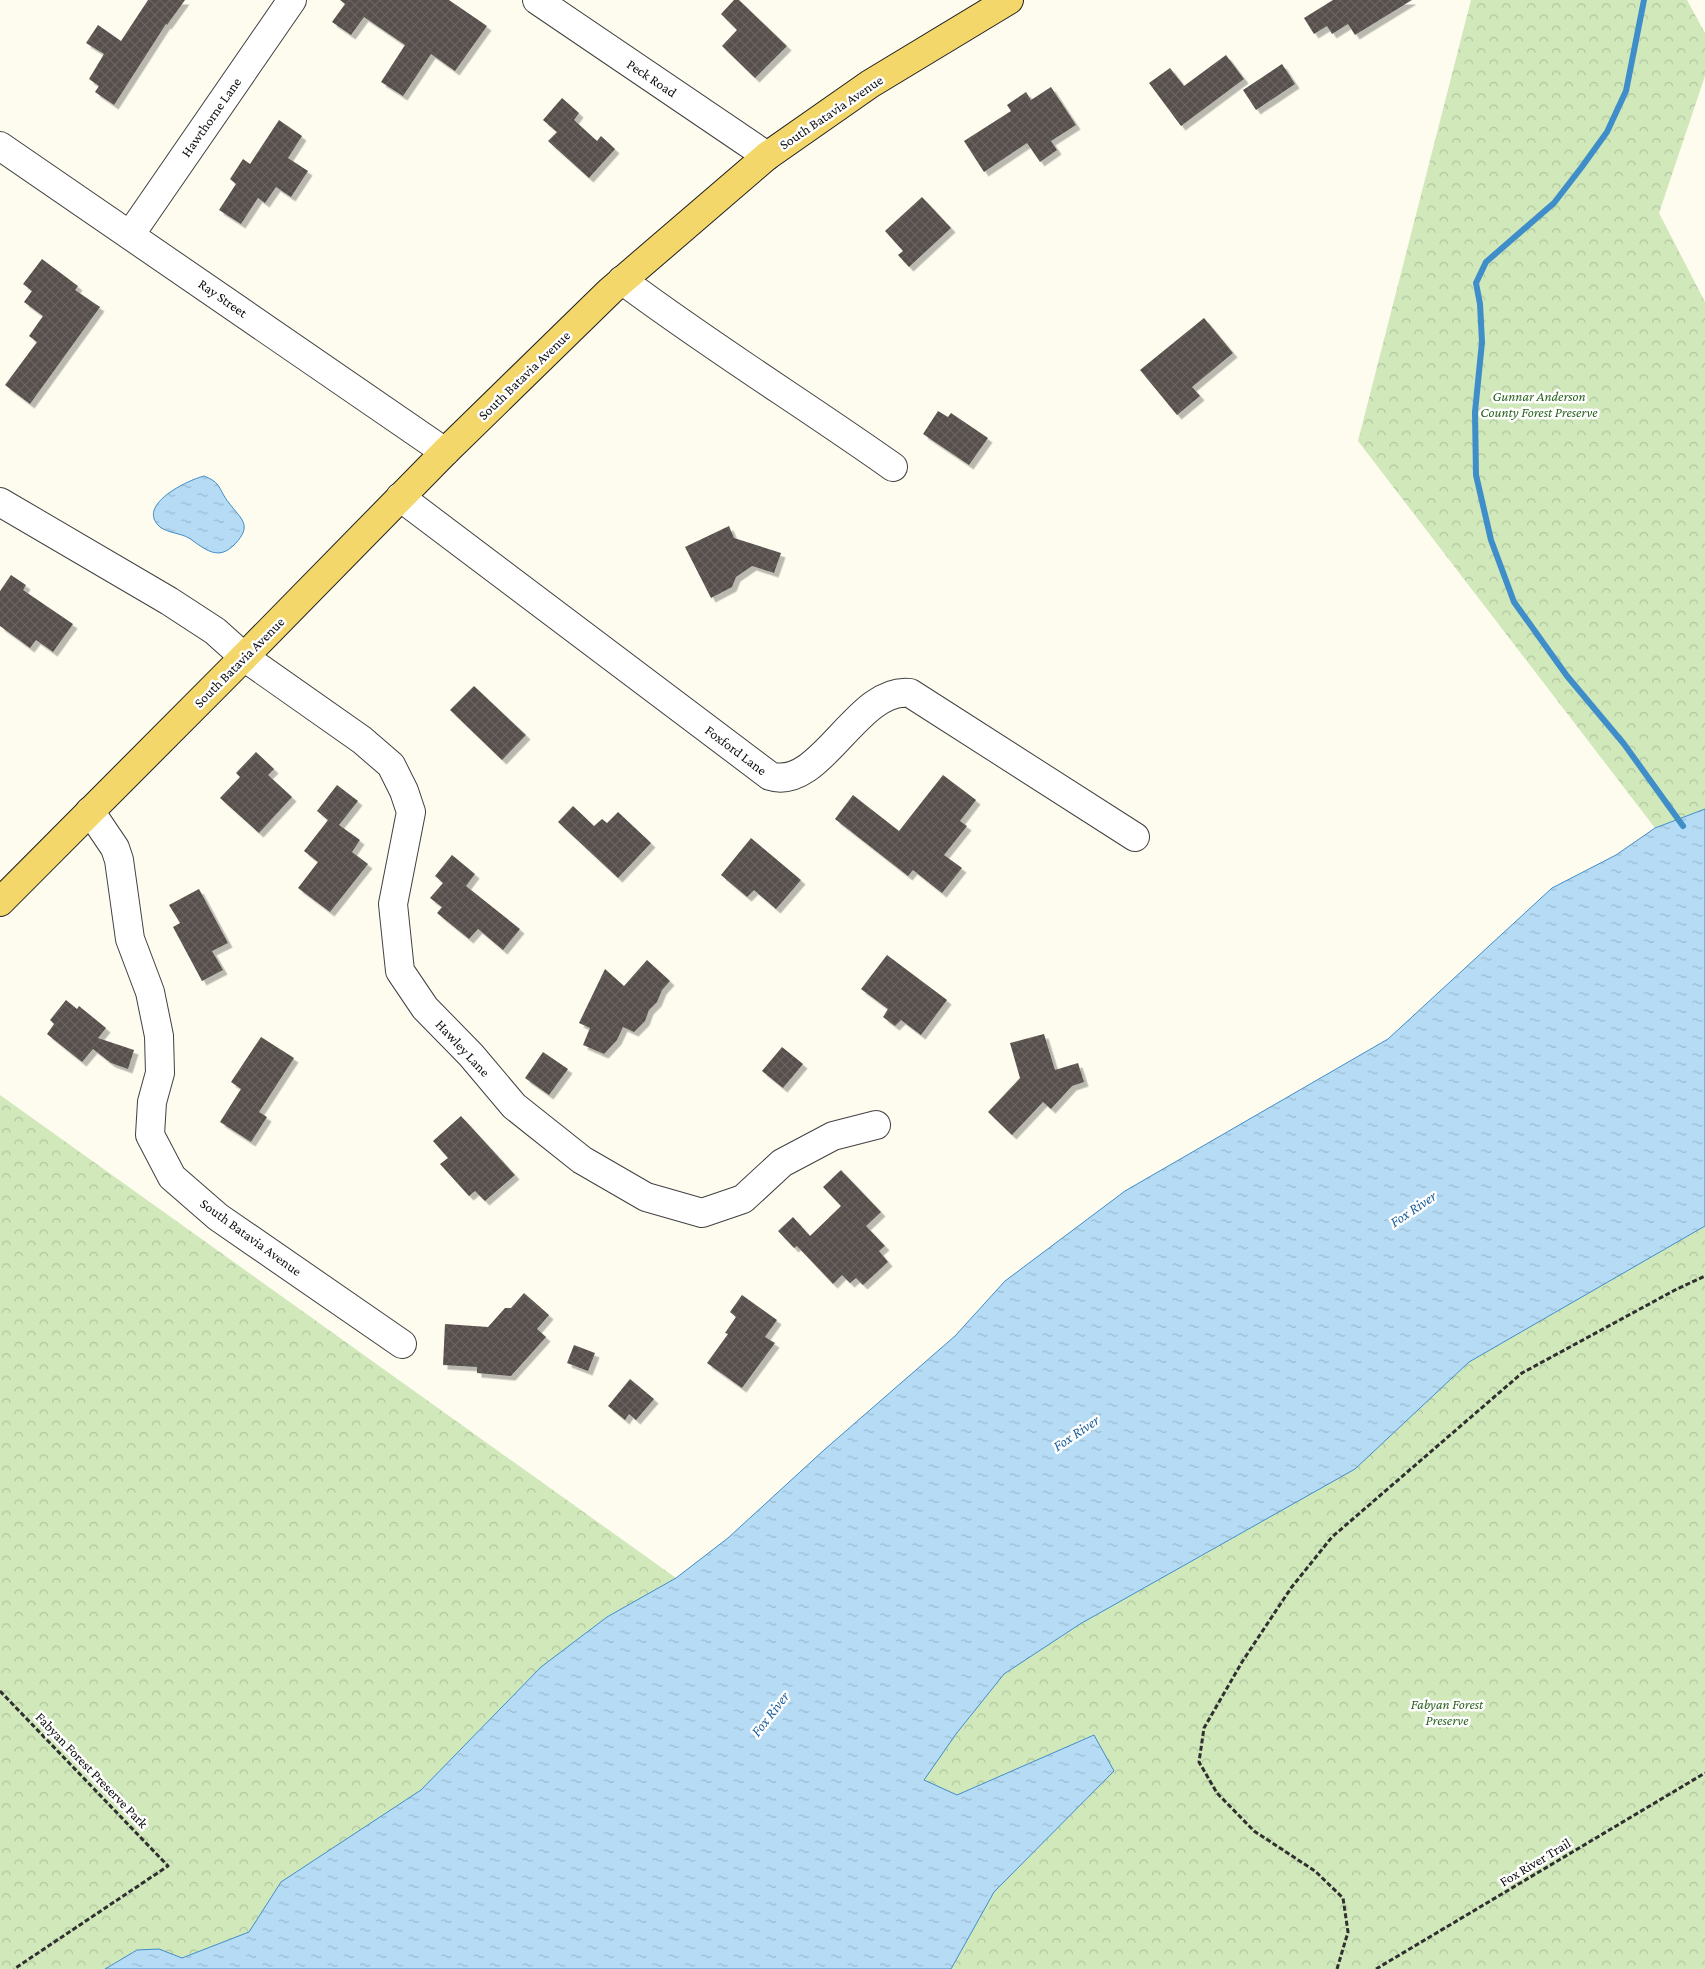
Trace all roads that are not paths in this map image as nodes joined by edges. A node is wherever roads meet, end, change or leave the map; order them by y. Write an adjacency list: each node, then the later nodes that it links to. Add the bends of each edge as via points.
1 (292, 0): 6 (street, Hawthorne Lane)
2 (537, 0): 5 (street, Peck Road)
3 (1009, 0): 5 (main road, South Batavia Avenue, via 870,84)
4 (0, 146): 6 (street, Ray Street)
5 (767, 156): 7 (main road, South Batavia Avenue)
6 (130, 235): 8 (street, Ray Street)
7 (622, 280): 8 (main road, South Batavia Avenue); 9 (street, via 662,311 828,420)
8 (445, 452): 10 (main road, South Batavia Avenue)
9 (893, 467)
10 (400, 497): 12 (main road, South Batavia Avenue); 14 (street, Foxford Lane, via 770,776 787,778 802,771 881,700 902,692 910,693)
11 (0, 502): 12 (street, Hawley Lane, via 169,601 215,631)
12 (244, 657): 13 (main road, South Batavia Avenue); 16 (street, Hawley Lane, via 362,740 391,765 411,812 393,904 400,971 425,1008 514,1106 582,1160 646,1197 702,1213 742,1199 782,1163 833,1136)
13 (90, 811): 15 (main road, South Batavia Avenue); 17 (street, South Batavia Avenue, via 115,848 119,860 130,940 150,992 159,1036 160,1073 152,1102 150,1135 172,1177 218,1216)
14 (1135, 837)
15 (0, 902)
16 (876, 1125)
17 (402, 1344)

